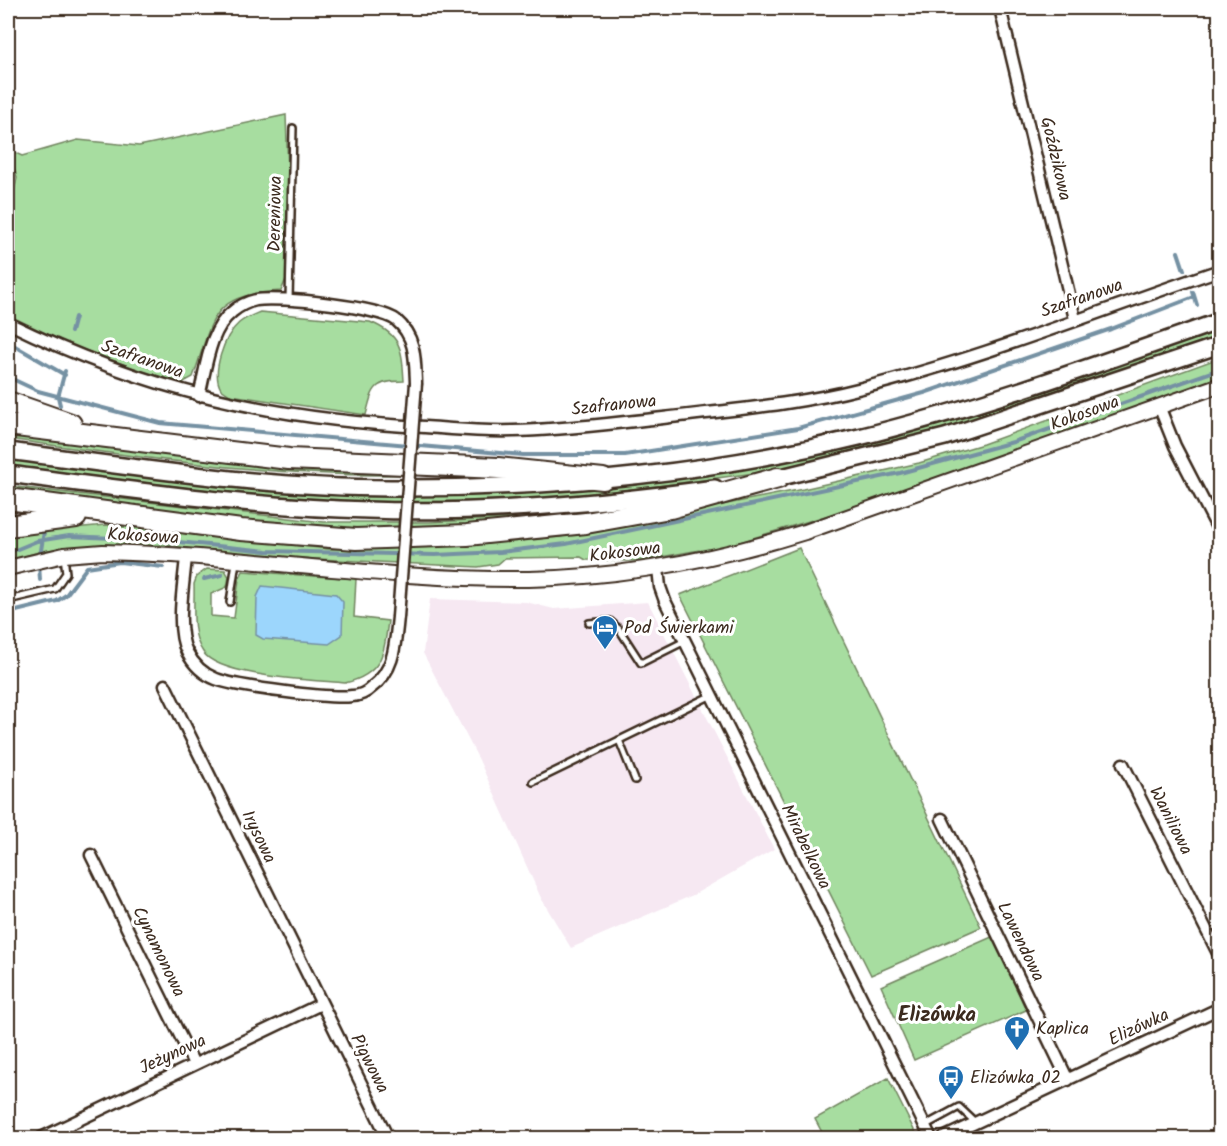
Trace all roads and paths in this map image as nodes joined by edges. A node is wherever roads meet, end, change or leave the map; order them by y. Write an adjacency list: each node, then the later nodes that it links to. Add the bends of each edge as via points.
1 (1000, 8): 5 (street, Goździkowa)
2 (293, 128): 4 (lane, Dereniowa)
3 (1220, 270): 5 (street, Szafranowa)
4 (289, 301): 10 (street, via 256,300 227,316 214,338); 24 (street, bridge, via 369,309 388,315 403,327 412,342 416,383 398,617 389,668 381,680 357,696 224,682 201,670 185,649 182,628)
5 (1076, 319): 10 (street, Szafranowa, via 925,370 832,395 555,429 478,431 327,421)
6 (1220, 321): 18 (main road, via 1007,394 892,428 758,458)
7 (8, 323): 10 (street, Szafranowa, via 96,362)
8 (1220, 345): 17 (main road, via 945,437)
9 (1220, 385): 12 (street, Kokosowa)
10 (199, 396)
11 (8, 402): 14 (highway)
12 (1159, 406): 22 (street, via 1174,446); 27 (street, Kokosowa, via 796,535)
13 (8, 425): 14 (highway)
14 (125, 441): 18 (highway, via 289,459 498,468)
15 (8, 451): 18 (main road, via 195,475 334,487 485,487)
16 (8, 474): 17 (main road, via 251,503 389,511 594,502)
17 (778, 478): 20 (highway, via 670,508 574,524 467,535 345,538 241,530)
18 (603, 480)
19 (8, 499): 20 (highway)
20 (125, 514): 21 (highway, via 64,517)
21 (8, 526)
22 (1220, 533)
23 (64, 555): 24 (street, Kokosowa); 26 (street, Kokosowa); 28 (lane, via 66,573 59,586)
24 (186, 557): 25 (street, Kokosowa)
25 (236, 561): 27 (street, Kokosowa, via 483,578 561,578); 29 (lane)
26 (8, 568)
27 (658, 568): 31 (street, Mirabelkowa, via 662,593)
28 (8, 600)
29 (230, 602)
30 (589, 623): 31 (lane, via 610,621 620,629 641,663)
31 (685, 641): 33 (street, Mirabelkowa)
32 (165, 685): 41 (street, Irysowa)
33 (712, 695): 34 (lane); 46 (street, Mirabelkowa)
34 (619, 740): 36 (lane); 37 (lane)
35 (1123, 764): 40 (street, Waniliowa)
36 (635, 780)
37 (533, 782)
38 (942, 819): 44 (street, Lawendowa)
39 (91, 855): 43 (street, Cynamonowa)
40 (1220, 957)
41 (321, 1004): 43 (street, Jeżynowa); 48 (street, Pigwowa)
42 (1220, 1008): 44 (street, Elizówka)
43 (194, 1064): 47 (street, Jeżynowa)
44 (1068, 1080): 45 (street, Elizówka)
45 (976, 1123): 46 (lane, via 959,1107); 50 (street, Elizówka)
46 (924, 1126): 49 (street, Mirabelkowa)
47 (41, 1138)
48 (388, 1138)
49 (931, 1138)
50 (943, 1138)

